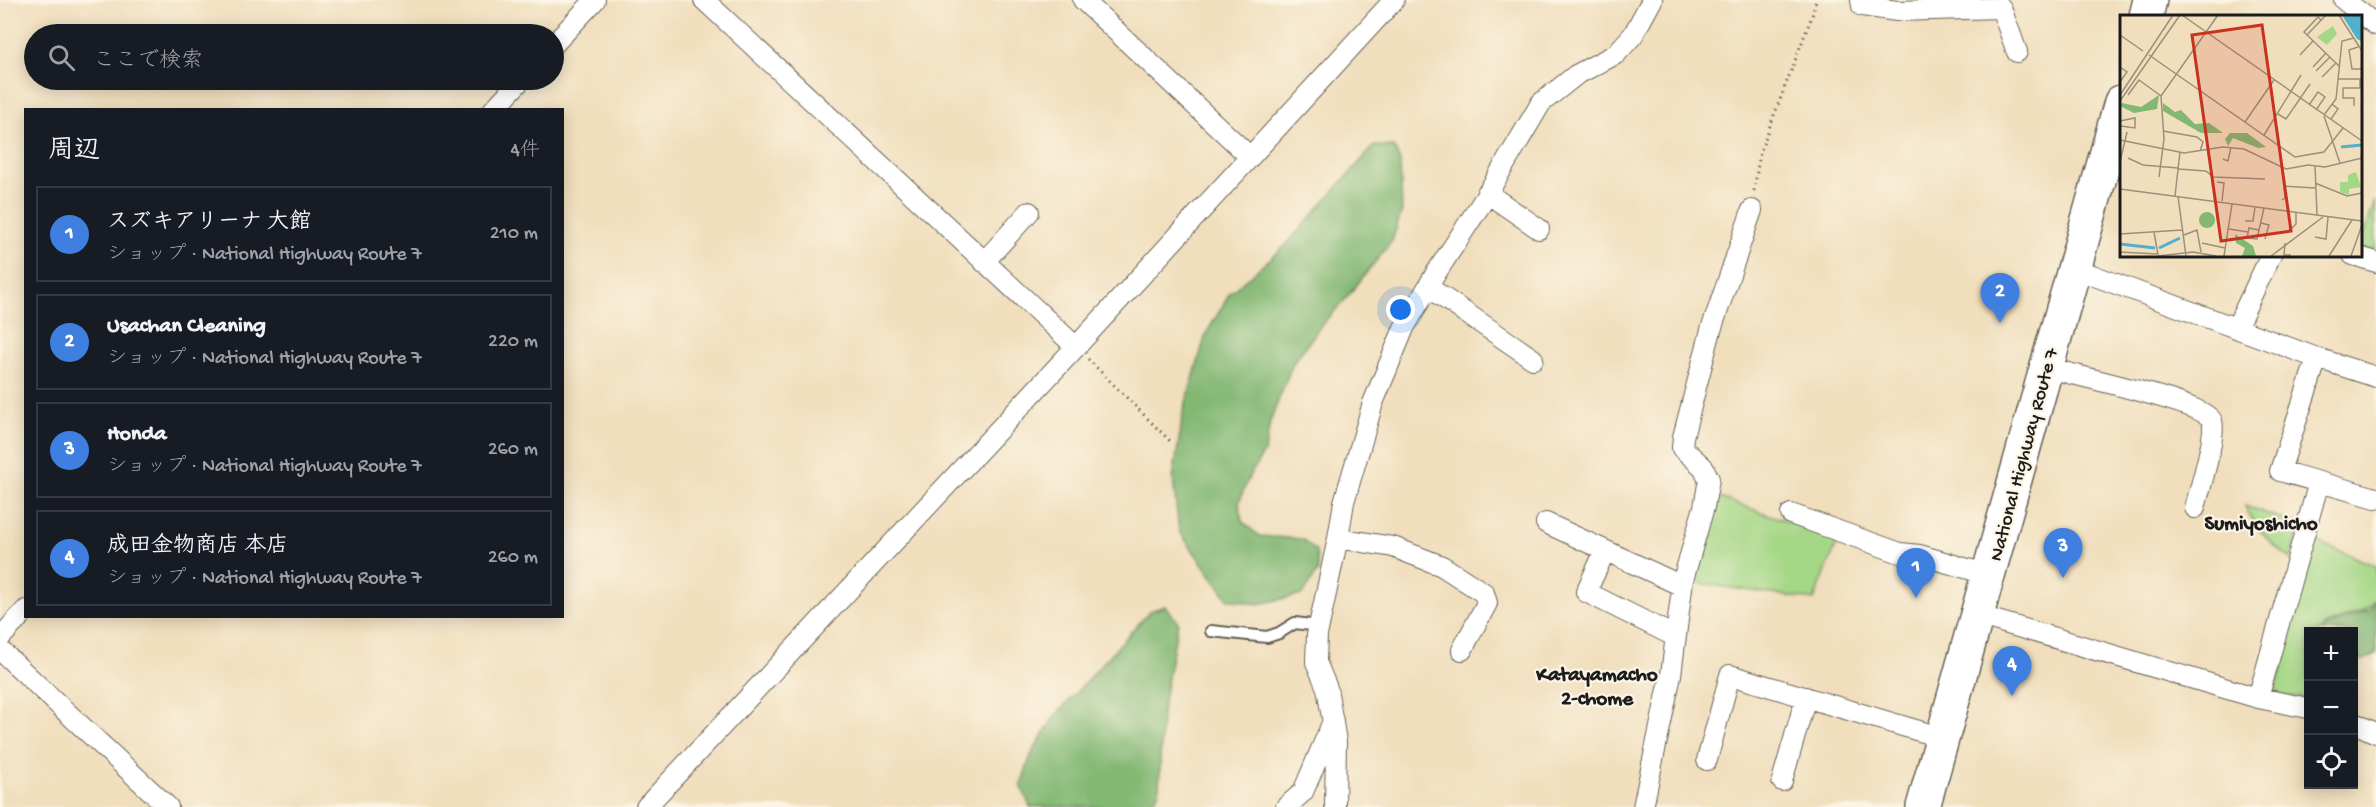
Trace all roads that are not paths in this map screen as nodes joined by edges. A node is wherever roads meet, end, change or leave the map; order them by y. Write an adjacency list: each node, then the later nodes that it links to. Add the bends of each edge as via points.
1 (595, 0): 11 (street)
2 (704, 0): 23 (street)
3 (1083, 0): 16 (street)
4 (1394, 0): 16 (street)
5 (1652, 0): 17 (street, via 1633,35 1616,54 1576,75 1541,103)
6 (1861, 0): 12 (street, via 1862,6 1897,11 2001,8)
7 (2150, 0): 9 (highway)
8 (2344, 0): 10 (street)
9 (2146, 15)
10 (2376, 25)
11 (564, 33)
12 (2017, 52)
13 (511, 90): 15 (street)
14 (2120, 105): 25 (highway, National Highway Route 7)
15 (495, 108)
16 (1250, 156): 28 (street)
17 (1487, 193): 20 (street); 26 (street)
18 (1752, 210): 41 (street, via 1711,330 1683,437 1682,448 1703,467 1709,479)
19 (1029, 212): 23 (street)
20 (1539, 229)
21 (2271, 256): 27 (street)
22 (2356, 256): 24 (street)
23 (984, 261): 28 (street)
24 (2376, 262)
25 (2073, 268): 27 (street); 31 (highway, National Highway Route 7)
26 (1428, 287): 30 (street); 38 (street, via 1404,328 1373,403 1344,502)
27 (2236, 328): 29 (street)
28 (1076, 347): 61 (street)
29 (2317, 358): 32 (street); 33 (street, via 2280,471)
30 (1533, 359)
31 (2045, 368): 35 (street, via 2161,397 2208,415 2213,423 2211,442); 40 (highway, National Highway Route 7)
32 (2376, 377)
33 (2319, 482): 34 (street); 51 (street)
34 (2376, 498)
35 (2195, 507)
36 (1791, 514): 40 (street, via 1900,553)
37 (1546, 523): 39 (street)
38 (1338, 538): 44 (street); 49 (street, via 1413,554 1442,566 1484,593 1486,603)
39 (1605, 551): 41 (street); 46 (street, via 1586,592)
40 (1989, 575): 43 (highway, National Highway Route 7)
41 (1682, 586): 46 (street)
42 (24, 612): 47 (street)
43 (1977, 615): 51 (street); 56 (highway, National Highway Route 7)
44 (1319, 626): 45 (lane, via 1295,623 1267,638); 53 (street, via 1316,662 1327,688)
45 (1211, 631)
46 (1676, 637): 64 (street)
47 (0, 638)
48 (0, 650): 60 (street)
49 (1462, 650)
50 (1806, 697): 56 (street); 57 (street, via 1730,675); 58 (street)
51 (2258, 698): 52 (street)
52 (2304, 707)
53 (1333, 721): 59 (street); 63 (street)
54 (2358, 725): 55 (street)
55 (2376, 733)
56 (1942, 738): 65 (highway, National Highway Route 7)
57 (1707, 760)
58 (1782, 781)
59 (1301, 799): 62 (street)
60 (168, 807)
61 (646, 807)
62 (1286, 807)
63 (1335, 807)
64 (1643, 807)
65 (1923, 807)

